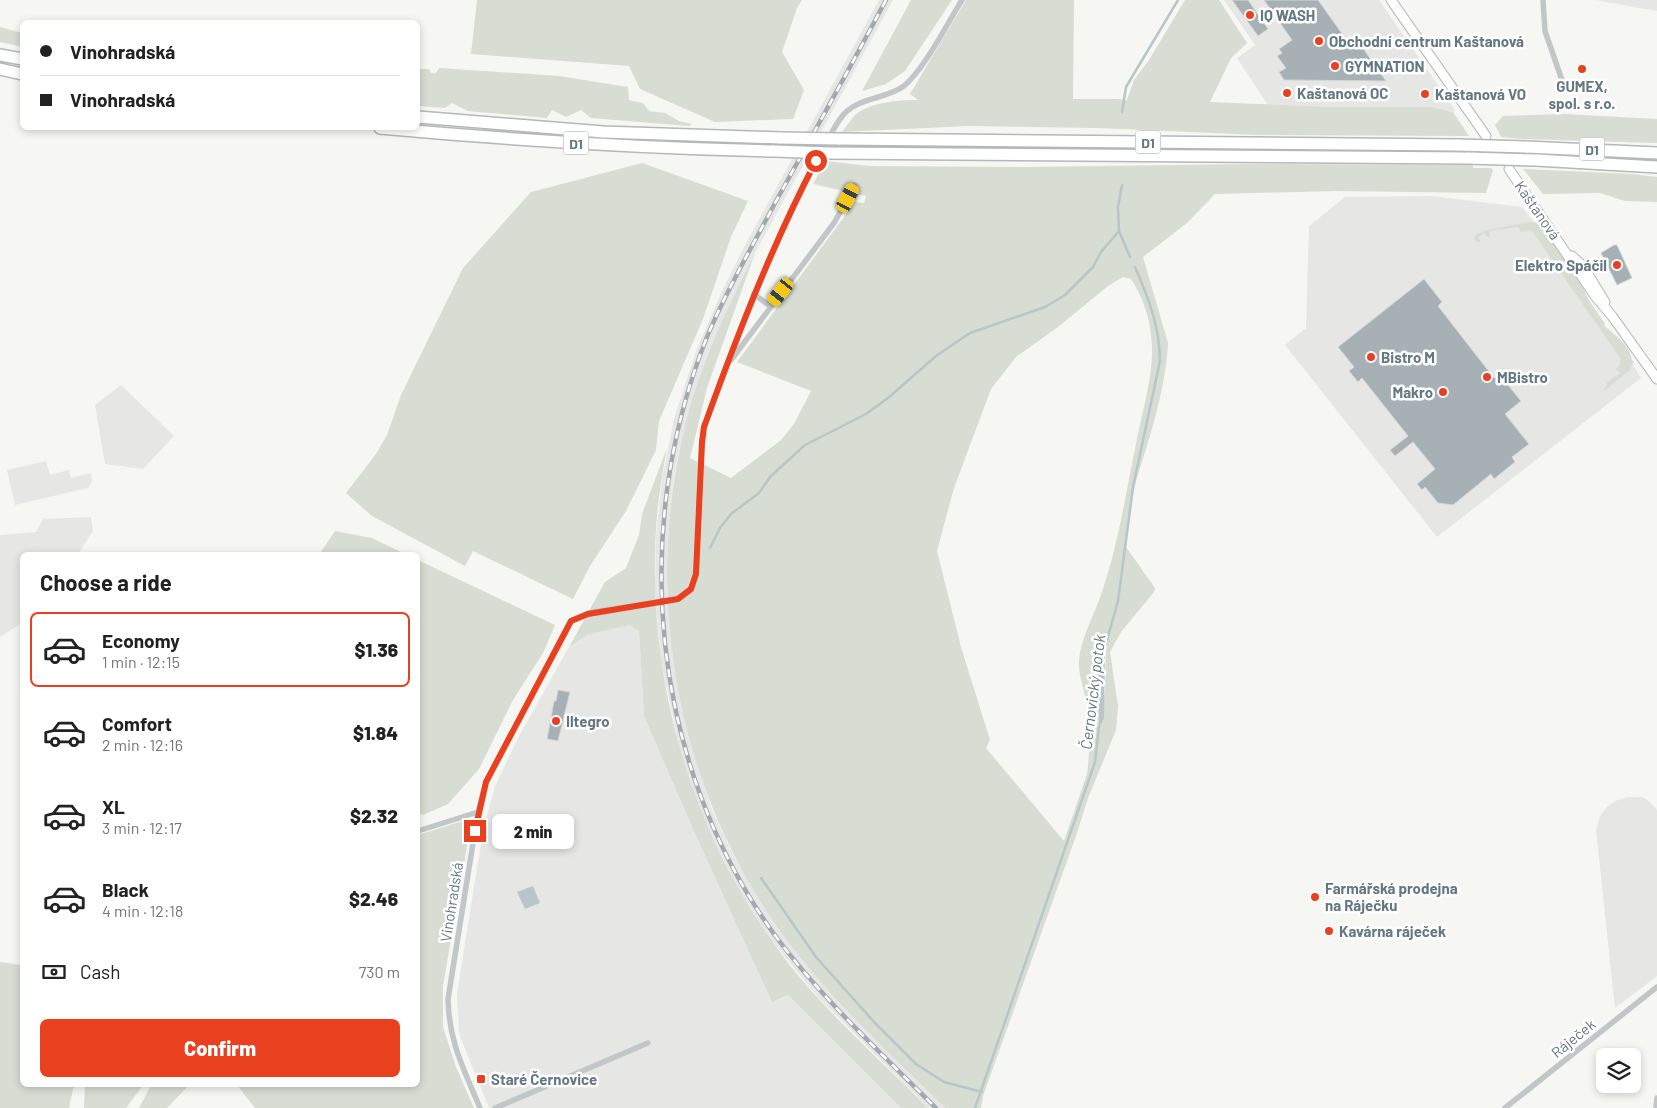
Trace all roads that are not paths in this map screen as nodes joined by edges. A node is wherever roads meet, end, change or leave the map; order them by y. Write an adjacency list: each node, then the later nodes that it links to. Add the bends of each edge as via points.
1 (962, 0): 11 (street, via 908,81 894,91 850,109 841,117)
2 (1390, 0): 12 (main road)
3 (1543, 0): 8 (street, via 1545,31)
4 (0, 55): 5 (highway)
5 (20, 59)
6 (0, 69): 7 (highway)
7 (20, 74)
8 (1564, 86)
9 (420, 117): 11 (highway, D1, bridge, via 603,132 781,138)
10 (403, 130): 15 (highway, D1, bridge, via 603,145 830,153 1468,158)
11 (835, 136): 13 (highway, D1, bridge, via 1458,145)
12 (1486, 136)
13 (1657, 153)
14 (816, 161): 18 (street, Vinohradská)
15 (1657, 167)
16 (1509, 168): 21 (main road, Kaštanová, via 1566,251 1583,266 1612,316)
17 (855, 185): 19 (street, Vinohradská, via 834,223)
18 (754, 294): 19 (street); 20 (street, Vinohradská)
19 (770, 306): 20 (street, Vinohradská)
20 (726, 366): 22 (street, Vinohradská, via 704,427 696,574 691,589 671,601 588,614 571,621 486,782)
21 (1657, 379)
22 (478, 812): 23 (street); 27 (street, Vinohradská, via 448,999 448,1020 452,1042)
23 (420, 829)
24 (1657, 987): 29 (street, Ráječek)
25 (648, 1043): 28 (street)
26 (1657, 1098): 30 (street)
27 (480, 1108)
28 (495, 1108)
29 (1505, 1108)
30 (1656, 1108)

